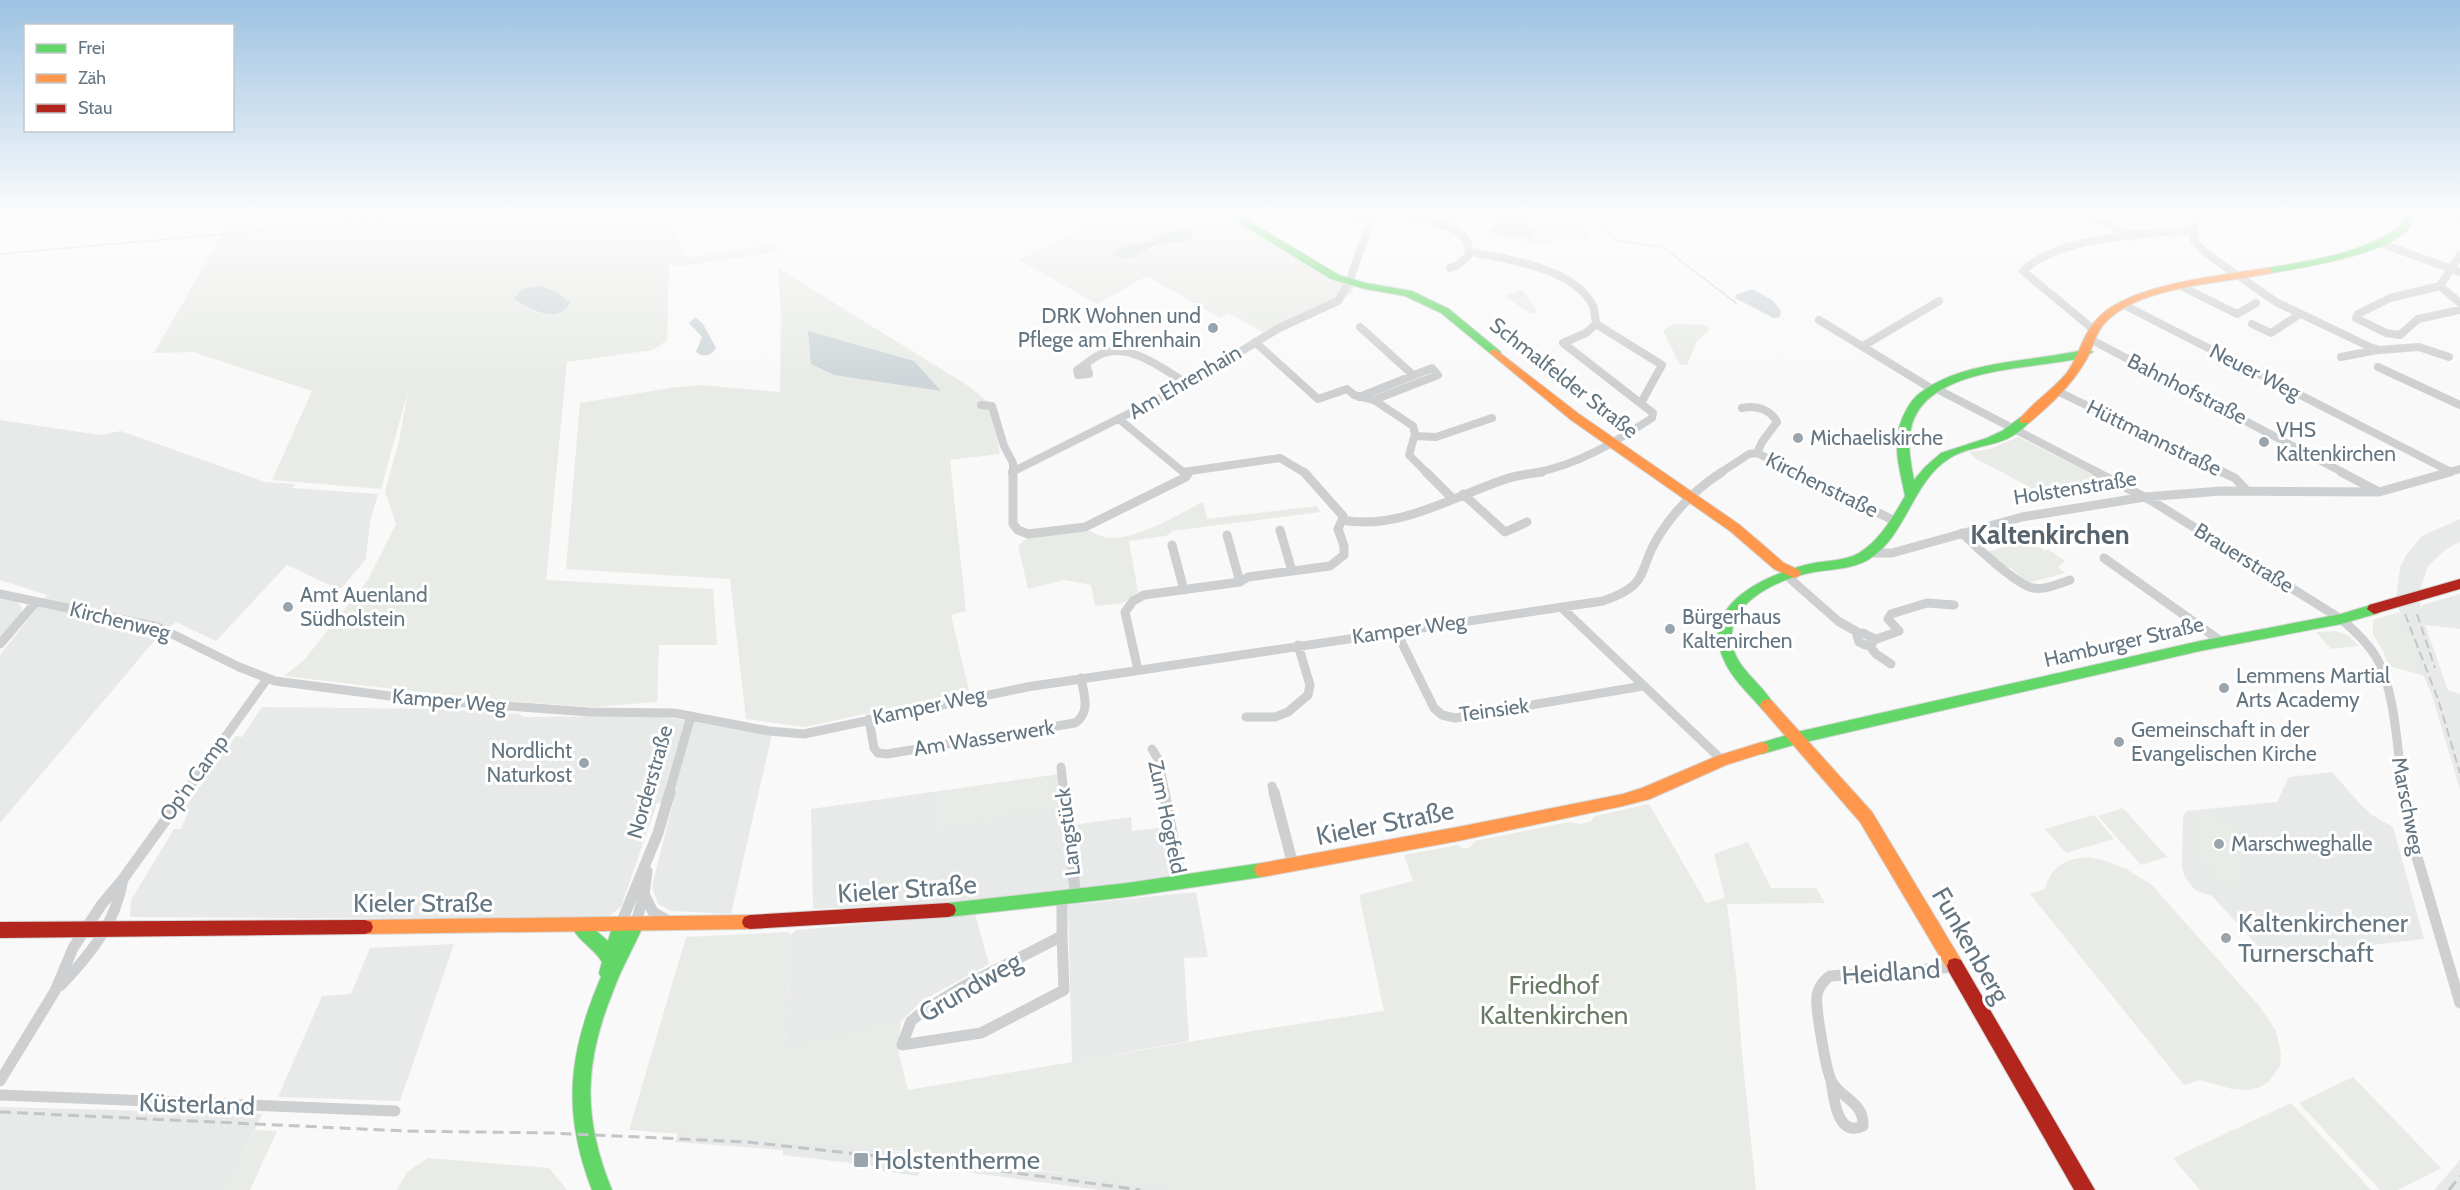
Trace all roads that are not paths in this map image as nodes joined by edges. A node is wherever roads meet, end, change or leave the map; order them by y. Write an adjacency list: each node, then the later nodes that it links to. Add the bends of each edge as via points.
1 (1324, 271): 9 (main road, Schmalfelder Straße)
2 (1353, 271): 9 (street, Am Ehrenhain)
3 (1543, 271): 19 (street, via 1577,286 1592,300 1597,311)
4 (2022, 271): 24 (street, Bahnhofstraße)
5 (2230, 271): 8 (street)
6 (2263, 271): 8 (main road)
7 (2456, 271): 10 (street)
8 (2237, 276): 11 (main road); 17 (street)
9 (1349, 282): 22 (street, Am Ehrenhain, via 1329,308); 44 (main road, Schmalfelder Straße, via 1408,293 1445,311)
10 (2440, 286): 14 (street); 16 (street, via 2390,298 2356,318 2397,335 2418,319)
11 (2183, 287): 13 (street, via 2237,314); 15 (main road)
12 (1939, 301): 23 (street)
13 (2256, 303)
14 (2460, 303)
15 (2124, 304): 24 (main road, via 2106,314); 47 (street, Neuer Weg)
16 (2460, 310)
17 (2300, 314): 20 (street, via 2271,333); 25 (street)
18 (1819, 320): 23 (street, Brauerstraße)
19 (1596, 324): 36 (street, via 1662,365); 36 (street, via 1563,343)
20 (2252, 324)
21 (1360, 327): 30 (street)
22 (1255, 342): 31 (street, Am Ehrenhain); 34 (street, via 1318,399 1347,389)
23 (1863, 346): 32 (street, Brauerstraße)
24 (2084, 348): 32 (main road); 33 (main road); 52 (street, Bahnhofstraße)
25 (2379, 350): 26 (street); 27 (street, via 2419,347)
26 (2341, 357)
27 (2449, 357)
28 (1086, 364): 31 (street, via 1101,354 1126,352)
29 (2378, 366): 38 (street)
30 (1413, 375): 34 (street); 35 (street, via 1432,368 1438,375)
31 (1188, 384): 41 (street, Am Ehrenhain)
32 (1934, 388): 42 (street, Brauerstraße); 46 (main road, via 1916,404 1905,428)
33 (2057, 391): 42 (main road); 51 (street, Hüttmannstraße, via 2235,478)
34 (1359, 397): 35 (street)
35 (1374, 400): 43 (street, via 1413,426)
36 (1641, 403): 44 (street, via 1653,412 1652,418)
37 (981, 405): 50 (street, via 992,406 1013,463)
38 (2460, 405)
39 (1742, 408): 45 (street, via 1764,409 1778,422 1761,440)
40 (1492, 418): 43 (street, via 1436,437)
41 (1119, 419): 48 (street, via 1183,472); 50 (street, Am Ehrenhain)
42 (2013, 429): 49 (main road, via 1996,440 1953,451); 56 (street, Brauerstraße)
43 (1415, 436): 57 (street, via 1409,455)
44 (1612, 444): 53 (street, via 1558,469 1508,478); 55 (main road, Schmalfelder Straße)
45 (1757, 453): 55 (street, Kirchenstraße, via 1749,454); 59 (street, Kirchenstraße)
46 (1907, 468): 49 (main road); 54 (main road)
47 (2456, 470): 52 (street, Holstenstraße)
48 (1189, 471): 50 (street, via 1186,477 1085,527 1028,534 1013,524); 58 (street, via 1280,458 1292,461 1336,506 1344,516)
49 (1927, 471): 54 (main road)
50 (1012, 472)
51 (2247, 491): 52 (street, Holstenstraße); 56 (street, Holstenstraße)
52 (2379, 492)
53 (1463, 494): 57 (street); 60 (street, via 1505,532)
54 (1911, 496): 59 (main road)
55 (1690, 497): 66 (main road, Schmalfelder Straße, via 1735,528); 72 (street, Kamper Weg, via 1655,541 1646,573)
56 (2145, 497): 62 (street, Holstenstraße, via 2034,514); 81 (street, Brauerstraße)
57 (1452, 498): 58 (street, via 1390,520)
58 (1342, 520): 68 (street, via 1338,529 1345,557 1330,566)
59 (1895, 521): 65 (main road)
60 (1527, 522)
61 (1280, 531): 68 (street)
62 (1962, 533): 65 (street, Holstenstraße, via 1892,553); 70 (street, via 1995,565 2029,588 2041,589)
63 (1227, 535): 71 (street)
64 (1173, 544): 75 (street)
65 (1868, 553): 69 (main road, Holstenstraße)
66 (1761, 554): 69 (main road, Schmalfelder Straße); 73 (main road, Schmalfelder Straße)
67 (2104, 558): 83 (street)
68 (1292, 571): 71 (street, via 1248,577)
69 (1790, 575): 73 (main road, Holstenstraße); 84 (street, via 1838,621 1867,634)
70 (2070, 580)
71 (1240, 582): 75 (street)
72 (1638, 582): 78 (street, Kamper Weg); 78 (street, Kamper Weg, via 1623,595)
73 (1770, 583): 95 (main road, Funkenberg, via 1736,606 1724,625 1723,640 1737,671)
74 (2460, 584): 81 (main road, Hamburger Straße)
75 (1184, 590): 88 (street, via 1144,596 1128,606 1125,612)
76 (0, 594): 77 (street, Kirchenweg)
77 (36, 602): 85 (street); 89 (street, Kirchenweg, via 158,627)
78 (1590, 602): 80 (street, Kamper Weg)
79 (1954, 606): 84 (street, via 1927,603 1891,614 1888,619 1899,631)
80 (1562, 608): 82 (street, Kamper Weg); 91 (street)
81 (2341, 619): 83 (main road, Hamburger Straße); 118 (street, Marschweg, via 2376,657 2387,683 2409,830)
82 (1396, 631): 86 (street, Kamper Weg); 91 (street, Teinsiek, via 1434,708 1455,718)
83 (2222, 642): 95 (main road, Hamburger Straße)
84 (1871, 643): 87 (street, via 1876,654)
85 (0, 644)
86 (1298, 645): 88 (street, Kamper Weg); 93 (street, via 1310,685 1308,695 1288,712 1275,717)
87 (1891, 664)
88 (1138, 670): 90 (street, Kamper Weg)
89 (267, 678): 92 (street, Kamper Weg, via 413,699); 102 (street, Op'n Camp)
90 (1081, 678): 94 (street, Kamper Weg); 94 (street, Am Wasserwerk, via 1086,713 1084,719 1075,723 886,754 874,748)
91 (1642, 686): 97 (street)
92 (691, 716): 94 (street, Kamper Weg, via 804,734); 100 (street, Norderstraße)
93 (1246, 717)
94 (869, 719)
95 (1797, 738): 97 (main road, Kieler Straße); 115 (main road, Funkenberg, via 1866,817)
96 (1152, 750): 103 (street, Zum Hogfeld, via 1158,759)
97 (1722, 760): 101 (main road, Kieler Straße, via 1623,800)
98 (1061, 767): 105 (street, Langstück)
99 (1272, 786): 101 (street)
100 (649, 859): 104 (street, Norderstraße); 107 (street, Norderstraße)
101 (1293, 865): 103 (main road, Kieler Straße)
102 (123, 879): 111 (street, Op'n Camp); 112 (street, Op'n Camp, via 117,906)
103 (1182, 884): 105 (main road, Kieler Straße)
104 (644, 894): 106 (street, via 654,912); 108 (street, Norderstraße)
105 (1069, 898): 106 (main road, Kieler Straße, via 827,919); 113 (street, Grundweg)
106 (674, 925): 108 (main road, Kieler Straße)
107 (620, 926): 108 (main road, Kieler Straße); 109 (main road, Kieler Straße); 114 (main road, Norderstraße)
108 (635, 926): 116 (main road, Norderstraße)
109 (580, 927): 112 (main road, Kieler Straße); 114 (main road, via 602,946)
110 (0, 930): 111 (main road, Kieler Straße)
111 (85, 930): 112 (main road, Kieler Straße); 117 (street)
112 (105, 930): 117 (street, via 80,966)
113 (1062, 936): 113 (street, Grundweg, via 925,1010 911,1021 902,1045 981,1033 1064,990)
114 (610, 960): 116 (main road, Norderstraße)
115 (1956, 967): 120 (street, Heidland, via 1826,979 1816,1003); 123 (main road, Funkenberg)
116 (606, 987): 124 (main road, Norderstraße, via 584,1058 579,1106 582,1145)
117 (55, 991): 119 (street)
118 (2460, 1003)
119 (0, 1081)
120 (1831, 1081)
121 (0, 1095): 122 (street, Küsterland)
122 (395, 1111)
123 (2082, 1189)
124 (602, 1190)

